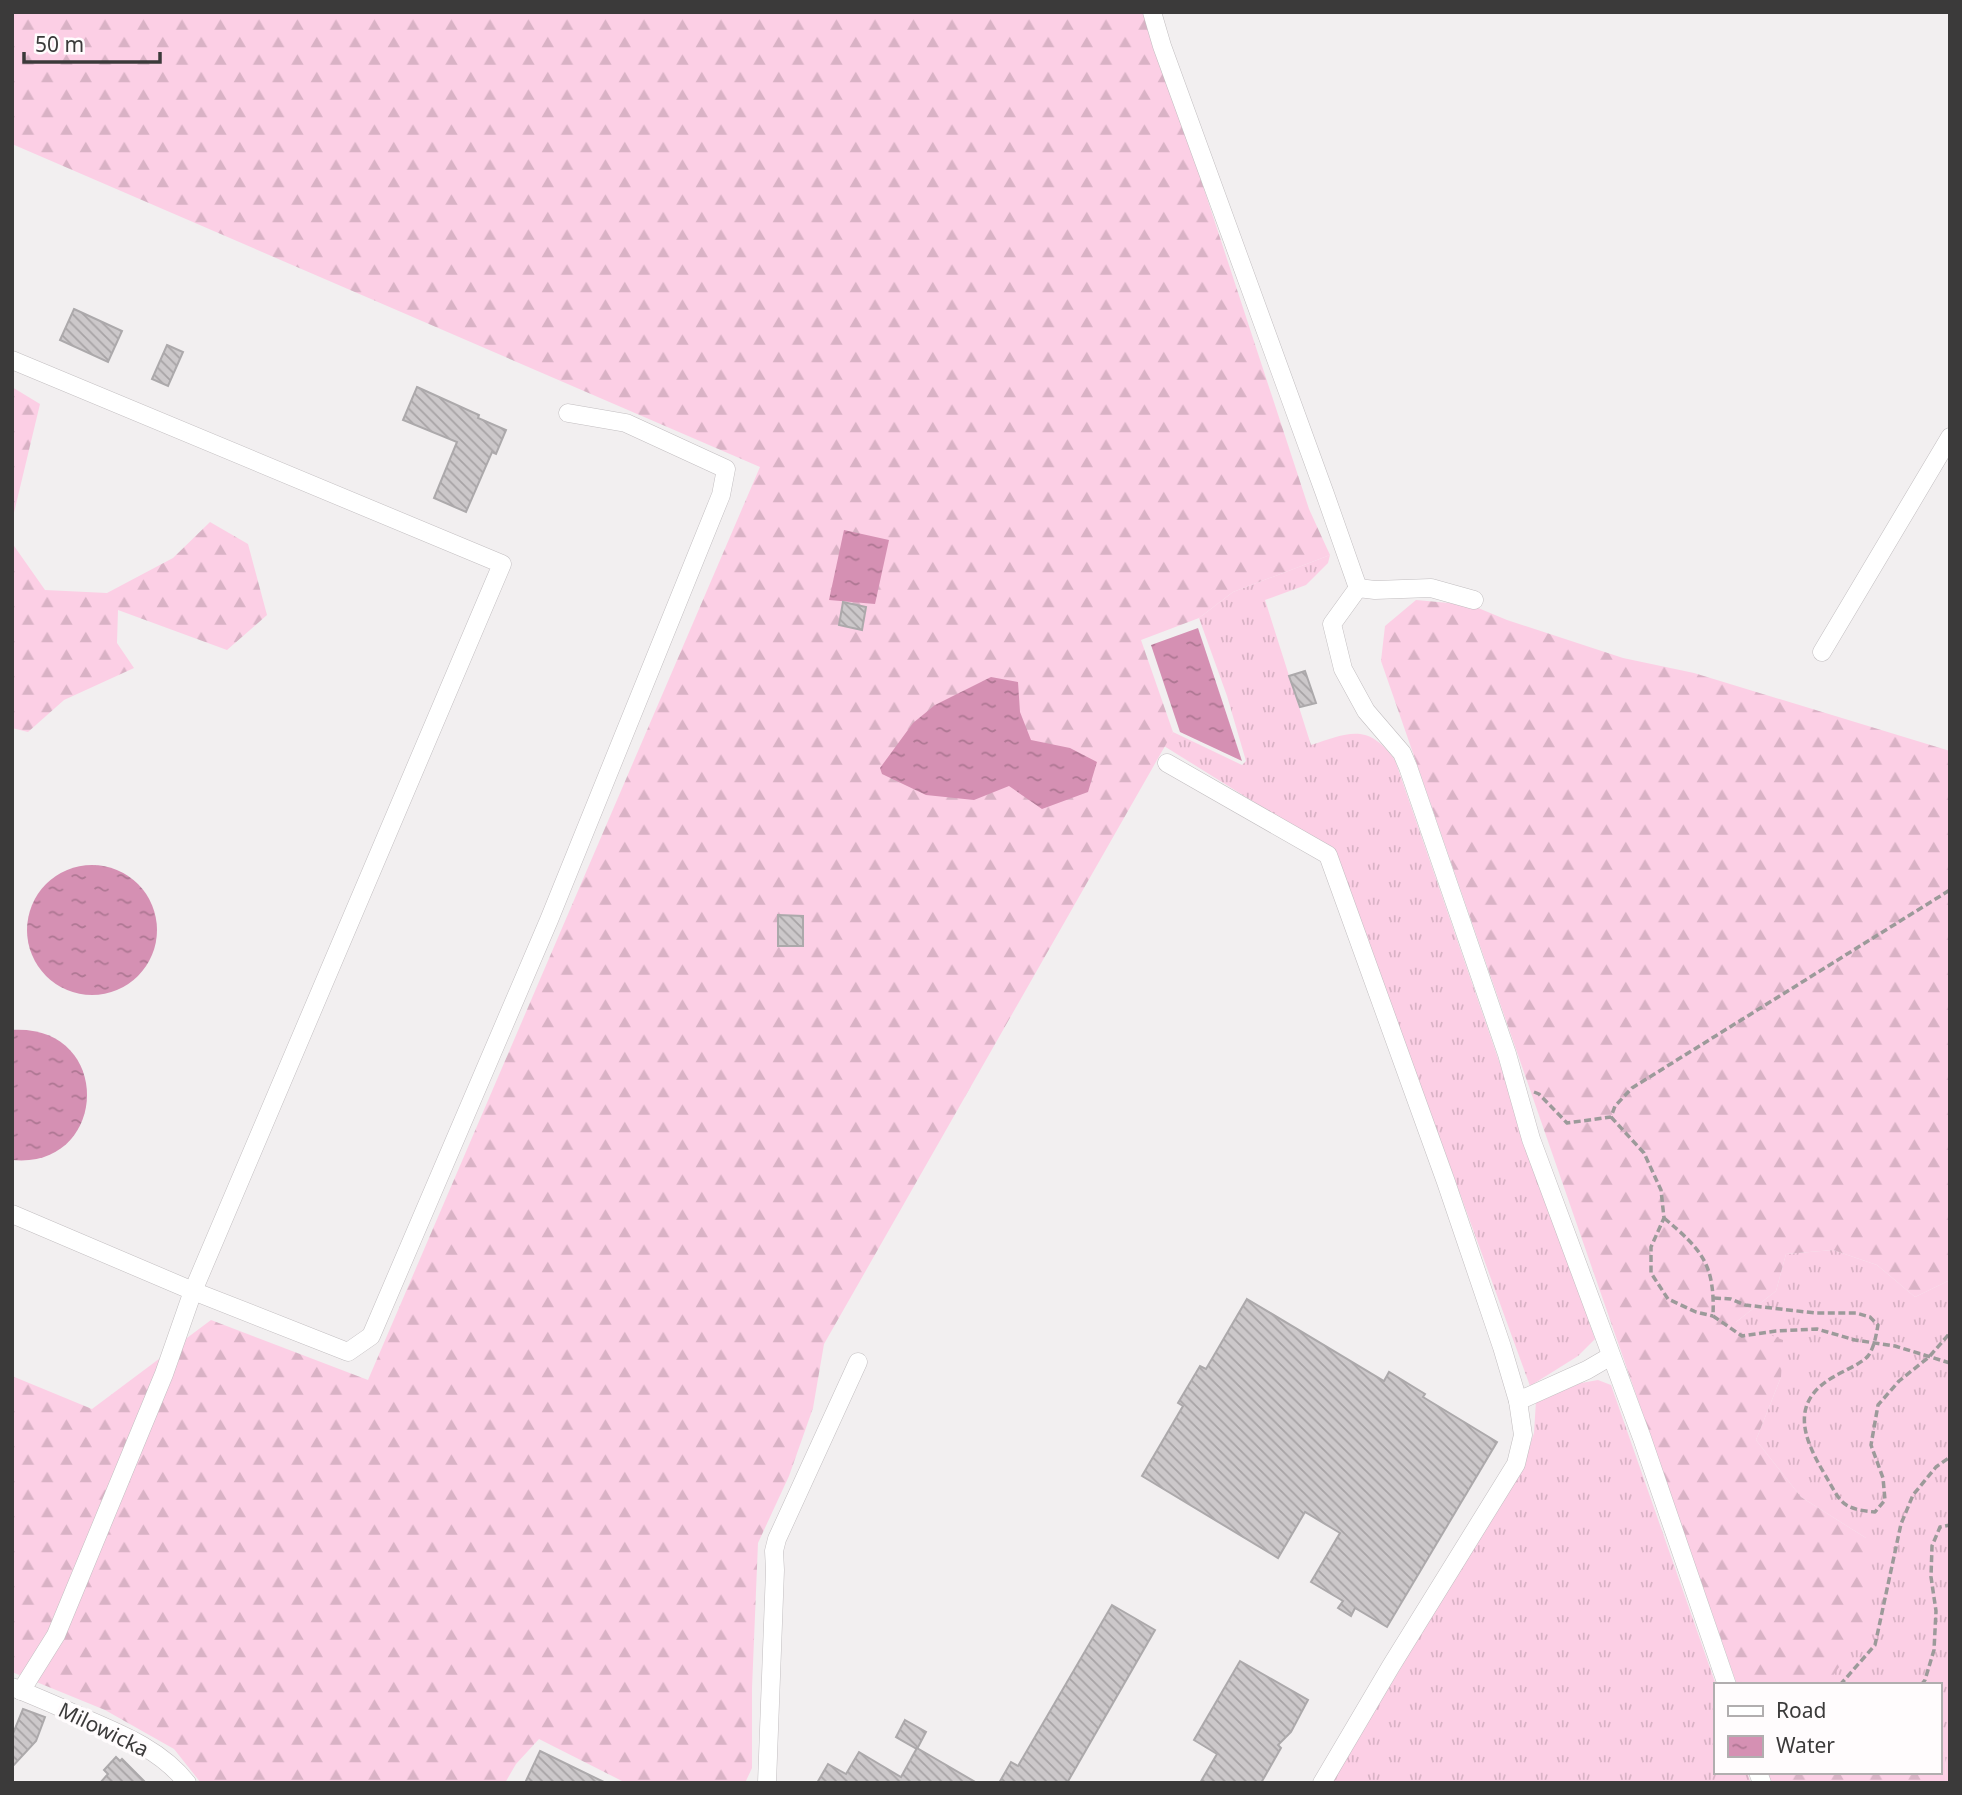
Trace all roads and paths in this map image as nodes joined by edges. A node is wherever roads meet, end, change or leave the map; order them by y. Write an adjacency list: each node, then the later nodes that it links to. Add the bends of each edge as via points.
1 (1152, 12): 5 (street)
2 (12, 360): 14 (street, via 502,564)
3 (568, 413): 14 (street, via 626,423 726,470 716,508 501,1034 371,1336 348,1352)
4 (1950, 437): 7 (street)
5 (1357, 588): 6 (street, via 1431,588); 10 (street, via 1332,624 1343,669 1366,711 1402,753)
6 (1474, 600)
7 (1822, 652)
8 (1167, 763): 23 (street, via 1328,855 1446,1182)
9 (1950, 890): 11 (path, via 1632,1088)
10 (1517, 1088): 11 (path, via 1539,1094 1567,1123); 19 (street, via 1531,1139)
11 (1611, 1117): 13 (path, via 1644,1153 1661,1190)
12 (12, 1214): 14 (street)
13 (1664, 1218): 15 (path, via 1690,1240 1707,1264); 16 (path, via 1651,1247 1651,1273 1668,1299)
14 (192, 1291): 29 (street, via 164,1374 56,1635)
15 (1714, 1298): 16 (path); 18 (path, via 1745,1306 1857,1313 1878,1325)
16 (1713, 1316): 18 (path, via 1742,1336 1816,1329)
17 (1950, 1333): 20 (path)
18 (1874, 1343): 20 (path); 20 (path, via 1867,1357 1827,1380 1809,1399 1803,1424 1813,1455 1832,1488 1846,1507 1860,1511 1875,1512 1885,1500 1871,1445 1878,1405)
19 (1611, 1356): 23 (street); 26 (street)
20 (1928, 1357): 22 (path)
21 (858, 1362): 33 (street, via 774,1551)
22 (1950, 1363)
23 (1518, 1401): 34 (street, via 1523,1434 1516,1464)
24 (1950, 1457): 27 (path, via 1913,1495 1901,1524 1875,1644)
25 (1950, 1525): 28 (path, via 1940,1527 1932,1546 1934,1650)
26 (1726, 1683)
27 (1842, 1683)
28 (1922, 1683)
29 (17, 1689): 32 (street, Milowicka, via 126,1736 156,1754)
30 (1950, 1697): 31 (path)
31 (1950, 1743)
32 (187, 1783)
33 (766, 1783)
34 (1322, 1783)

